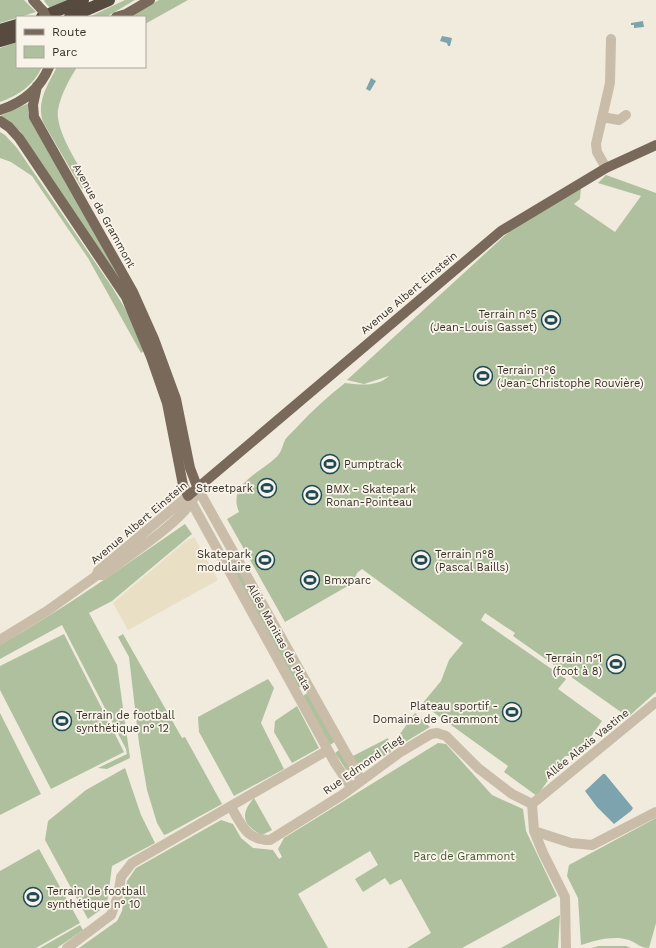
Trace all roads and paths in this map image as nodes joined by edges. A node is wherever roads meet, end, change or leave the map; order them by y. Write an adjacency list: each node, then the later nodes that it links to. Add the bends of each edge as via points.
1 (33, 0): 6 (main road)
2 (82, 0): 6 (highway)
3 (109, 0): 7 (highway)
4 (141, 0): 8 (main road)
5 (150, 0): 9 (main road)
6 (43, 15)
7 (72, 16)
8 (117, 16)
9 (119, 16)
10 (16, 25): 11 (highway)
11 (0, 30)
12 (16, 36): 14 (highway)
13 (611, 39): 19 (street, via 610,83)
14 (0, 41)
15 (48, 68): 16 (main road)
16 (37, 86): 17 (main road, via 24,99); 23 (main road, Avenue de Grammont, via 33,105 34,117 133,292)
17 (0, 110)
18 (626, 115): 19 (street, via 618,120)
19 (602, 117): 22 (street, via 596,148)
20 (0, 120): 23 (main road, Avenue de Grammont, via 19,138 126,297)
21 (656, 145): 22 (main road, Avenue Albert Einstein)
22 (606, 168): 25 (main road, Avenue Albert Einstein, via 501,231)
23 (157, 357): 24 (main road, Avenue de Grammont, via 176,400); 27 (main road, Avenue de Grammont, via 184,484)
24 (190, 468): 25 (main road, via 198,473); 26 (main road, Avenue de Grammont)
25 (214, 475): 26 (main road, Avenue Albert Einstein)
26 (198, 489): 27 (main road, Avenue Albert Einstein); 31 (street, Allée Manitas de Plata)
27 (190, 499): 28 (street, Avenue Albert Einstein, via 98,571 96,576); 30 (street, Allée Manitas de Plata)
28 (0, 640)
29 (656, 702): 33 (street, Allée Alexis Vastine)
30 (328, 750): 32 (street, Allée Manitas de Plata); 34 (street)
31 (361, 780): 32 (street, Rue Edmond Fleg); 33 (street, Rue Edmond Fleg, via 399,753 436,733 446,736 478,768 512,794)
32 (351, 787): 34 (street, Rue Edmond Fleg, via 270,840 260,840 246,833)
33 (532, 804): 36 (street)
34 (231, 807): 37 (street, via 132,863 121,877 113,912)
35 (656, 812): 36 (street, via 592,845 571,843)
36 (534, 831): 38 (street, via 565,897)
37 (67, 948)
38 (566, 948)

